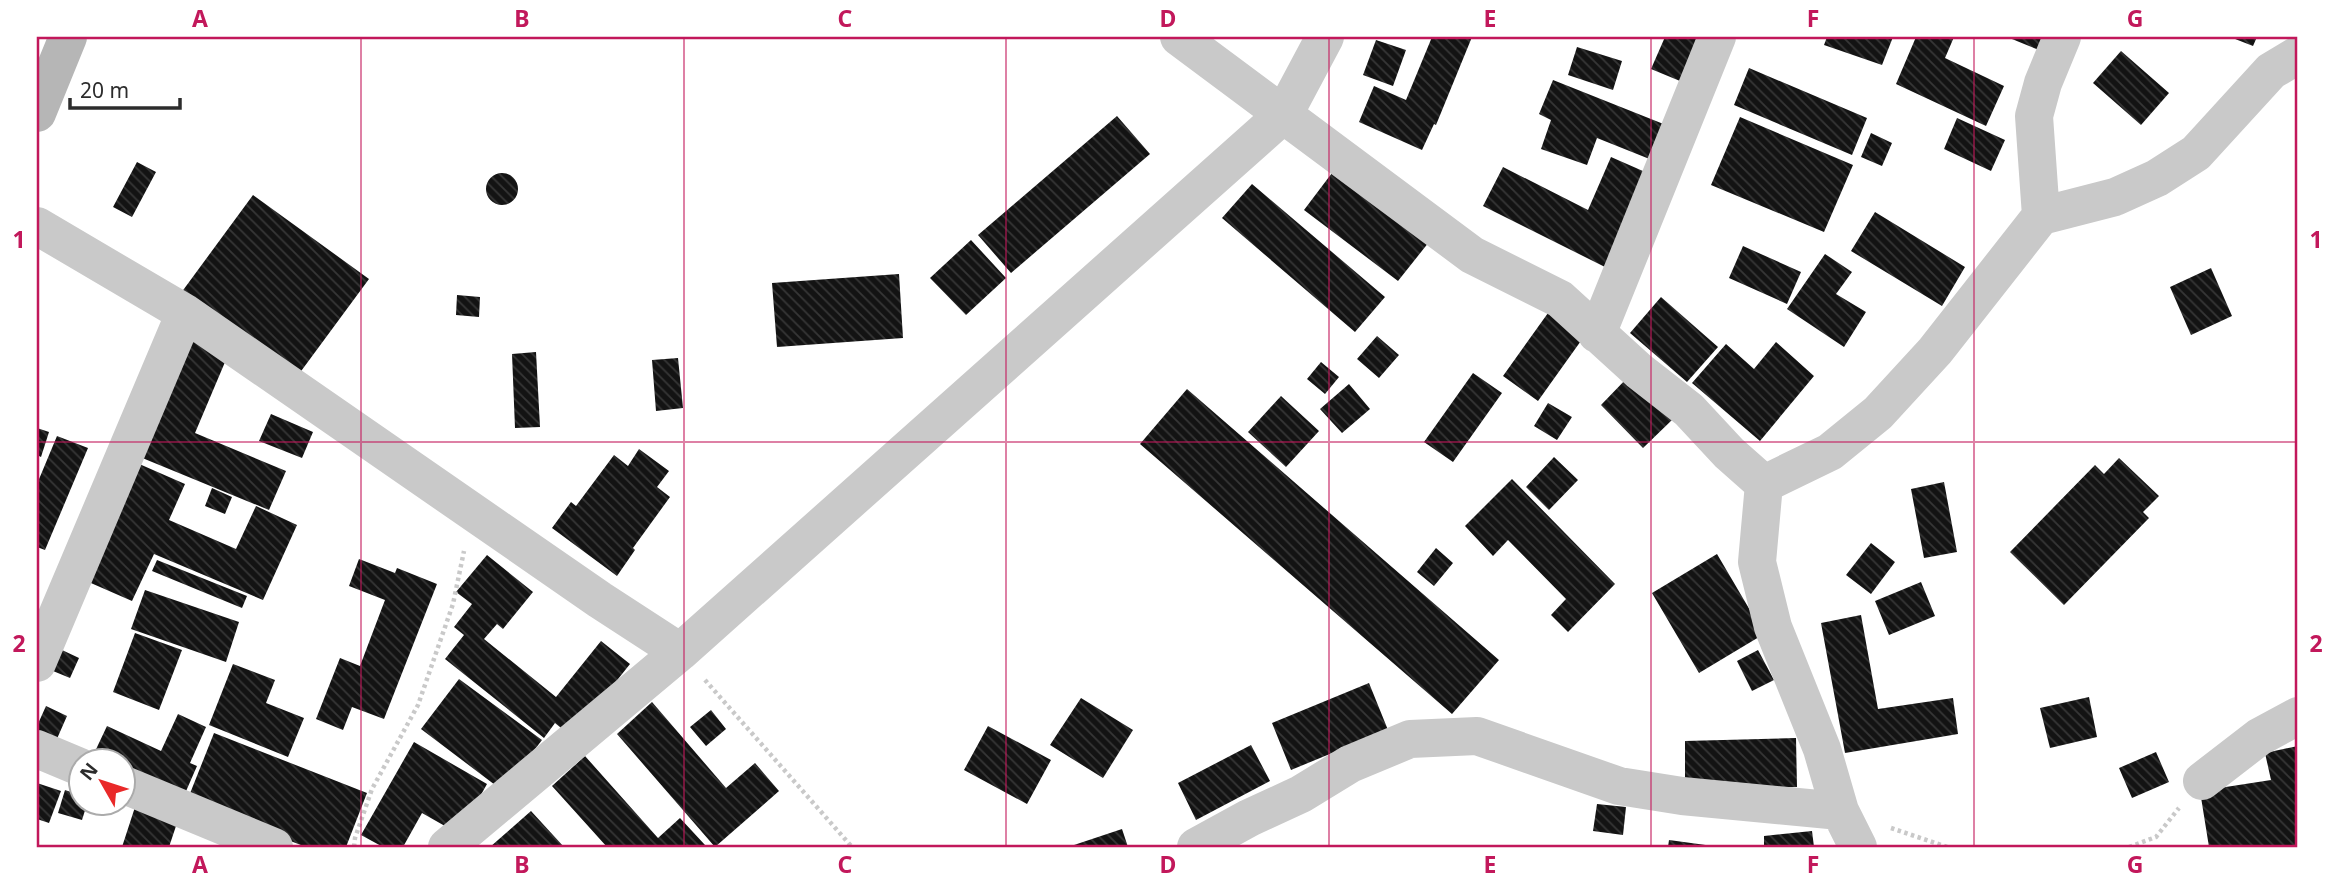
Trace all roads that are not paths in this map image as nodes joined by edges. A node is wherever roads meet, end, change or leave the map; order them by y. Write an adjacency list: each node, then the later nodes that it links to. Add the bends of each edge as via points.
1 (68, 37): 7 (main road)
2 (1179, 37): 8 (street)
3 (1325, 37): 8 (street)
4 (1717, 37): 12 (street)
5 (2062, 37): 9 (street, via 2034,116)
6 (2298, 55): 9 (street, via 2272,71 2196,153 2157,178 2115,197)
7 (37, 113)
8 (1284, 114): 12 (street, via 1472,255 1560,299); 14 (street)
9 (2041, 216): 13 (street, via 1935,351 1878,413 1830,452)
10 (37, 226): 11 (street)
11 (185, 313): 14 (street); 15 (street)
12 (1597, 334): 13 (street, via 1689,410)
13 (1764, 484): 21 (street, via 1757,562 1773,627 1822,749)
14 (680, 652): 23 (street)
15 (37, 663)
16 (2298, 716): 19 (street, via 2259,737)
17 (37, 749): 18 (street)
18 (66, 761)
19 (2202, 781)
20 (136, 790): 22 (street)
21 (1840, 811): 24 (street, via 1619,786 1477,736 1410,739 1350,764); 25 (street)
22 (274, 847)
23 (447, 847)
24 (1196, 847)
25 (1858, 847)

